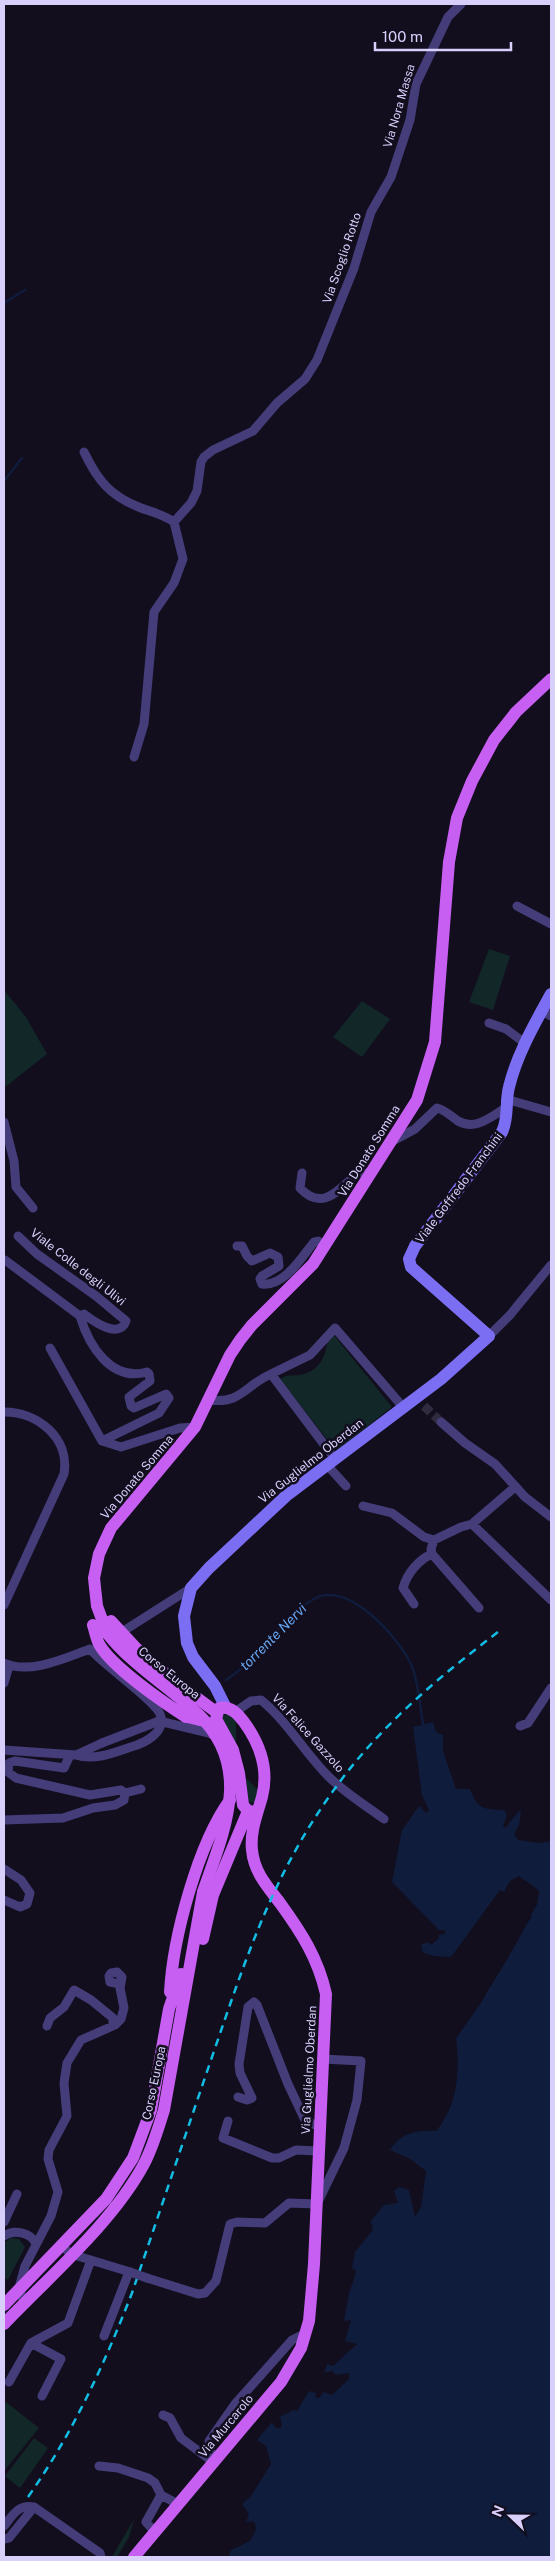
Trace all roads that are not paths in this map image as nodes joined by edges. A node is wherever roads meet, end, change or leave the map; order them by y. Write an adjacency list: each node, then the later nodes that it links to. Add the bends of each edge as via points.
1 (461, 4): 2 (street, Via Nora Massa, via 448,17 416,84 410,120)
2 (391, 177): 4 (street, Via Scoglio Rotto, via 371,212 323,349 305,378 277,402 253,431 204,457 191,504)
3 (84, 452): 4 (street, via 97,479 112,492)
4 (172, 521): 6 (street, via 183,558 174,582 154,612 144,724)
5 (551, 679): 16 (main road, Via Donato Somma, via 516,712 494,740 457,818 449,862 435,1042 417,1100)
6 (134, 757)
7 (517, 906): 8 (street)
8 (551, 924)
9 (551, 994): 10 (street, Viale Goffredo Franchini)
10 (547, 1014): 12 (street, Viale Goffredo Franchini)
11 (490, 1023): 12 (street, via 506,1029)
12 (526, 1044): 13 (street, Viale Goffredo Franchini, via 509,1085)
13 (506, 1103): 14 (street); 16 (street, via 471,1126 437,1108 414,1130); 26 (street, Viale Goffredo Franchini, via 502,1132 415,1246 409,1259 411,1268)
14 (551, 1112)
15 (4, 1122): 19 (street, via 14,1162 16,1187)
16 (391, 1142): 18 (main road, Via Donato Somma)
17 (302, 1173): 18 (street, via 300,1188 319,1200 329,1198 359,1172)
18 (371, 1174): 22 (main road, Via Donato Somma)
19 (33, 1208)
20 (18, 1236): 25 (street, Viale Colle degli Ulivi, via 126,1321 119,1329 100,1326 84,1314)
21 (237, 1246): 22 (street, via 242,1246 252,1260 270,1254 278,1257 279,1266 262,1276 262,1284 283,1278 314,1242)
22 (325, 1246): 29 (main road, Via Donato Somma, via 308,1270 240,1340)
23 (5, 1260): 25 (street, Viale Colle degli Ulivi)
24 (551, 1265): 26 (street, Via Guglielmo Oberdan)
25 (80, 1316): 34 (street, Viale Colle degli Ulivi, via 103,1359 114,1370 126,1374 149,1374 150,1381 129,1397 131,1406 134,1408 166,1394 168,1398 168,1403 159,1413)
26 (489, 1336): 30 (street, Via Guglielmo Oberdan, via 420,1402)
27 (50, 1348): 34 (street)
28 (271, 1374): 29 (street, via 257,1380 231,1400); 30 (street, via 310,1356 335,1328); 35 (street)
29 (209, 1400): 33 (main road, Via Donato Somma)
30 (403, 1407): 35 (street, Via Guglielmo Oberdan)
31 (4, 1412): 47 (street, via 28,1416 47,1428 62,1446 65,1462 64,1474)
32 (441, 1422): 37 (street, via 495,1464)
33 (194, 1427): 34 (street, via 180,1428 121,1447); 44 (main road, Via Donato Somma, via 112,1528 99,1554)
34 (102, 1441)
35 (331, 1462): 36 (street); 43 (street, Via Guglielmo Oberdan, via 261,1518)
36 (346, 1486)
37 (515, 1487): 39 (street); 40 (street)
38 (363, 1506): 41 (street, via 392,1513 424,1537)
39 (551, 1517)
40 (472, 1524): 41 (street); 45 (street)
41 (434, 1540): 42 (street)
42 (432, 1554): 46 (street, via 406,1577 403,1588); 48 (street)
43 (191, 1588): 50 (street); 54 (street, Via Guglielmo Oberdan, via 185,1606 185,1635)
44 (94, 1589): 49 (main road, Corso Europa, via 101,1623); 56 (main road, Via Donato Somma, bridge, via 91,1607 99,1644 164,1702)
45 (551, 1600)
46 (414, 1604)
47 (4, 1605)
48 (479, 1608)
49 (109, 1627): 54 (main road, bridge, via 177,1683); 68 (main road, Corso Europa, bridge, via 128,1657 198,1714 219,1741 225,1757 231,1786 230,1810)
50 (125, 1630)
51 (6, 1664): 52 (street); 59 (street, via 21,1668 34,1666 90,1649 160,1715 161,1724 155,1735 135,1746 100,1756 85,1758)
52 (4, 1683)
53 (551, 1688): 55 (street, via 528,1723)
54 (220, 1708): 57 (main road, via 216,1719); 64 (main road, Via Guglielmo Oberdan, via 254,1738 263,1760 264,1786); 65 (street, Via Felice Gazzolo, via 261,1700 295,1734 328,1775)
55 (520, 1726)
56 (209, 1733): 57 (main road, Via Donato Somma); 59 (street, bridge, via 159,1721)
57 (228, 1741): 61 (main road, via 238,1768)
58 (4, 1750): 59 (street)
59 (73, 1755): 60 (street, via 64,1768 15,1761)
60 (6, 1768): 63 (street, via 16,1778 85,1794 119,1790)
61 (240, 1785): 64 (main road, via 243,1805); 71 (main road, via 213,1828 190,1889 174,1958)
62 (141, 1789): 63 (street)
63 (125, 1793): 66 (street, via 119,1804 63,1818)
64 (252, 1812): 74 (main road, via 214,1895); 75 (main road, Via Guglielmo Oberdan, via 252,1849 260,1878 306,1943 322,1975 326,1994)
65 (384, 1819)
66 (4, 1820)
67 (4, 1869): 69 (street, via 21,1880 30,1893 27,1904 20,1907)
68 (203, 1892): 71 (main road, Corso Europa); 74 (main road, Corso Europa)
69 (4, 1900)
70 (120, 1984): 73 (street, via 123,2015)
71 (169, 2009): 85 (main road, Corso Europa, via 151,2110 132,2158 106,2199)
72 (47, 2026): 73 (street, via 74,1990 113,2018)
73 (114, 2026): 84 (street, via 81,2040 67,2063 64,2083 67,2116 48,2150 58,2192 51,2216)
74 (175, 2056): 86 (main road, Corso Europa, via 159,2128 144,2163 127,2191)
75 (323, 2059): 78 (main road, Via Guglielmo Oberdan); 81 (street, via 361,2061 357,2100 344,2148)
76 (238, 2097): 78 (street, via 252,2098 240,2073 239,2058 248,2006 254,2002 305,2120)
77 (228, 2121): 79 (street, via 223,2138 272,2158 296,2150)
78 (319, 2127): 79 (main road, Via Guglielmo Oberdan)
79 (318, 2151): 81 (main road, Via Guglielmo Oberdan)
80 (17, 2194): 82 (street)
81 (317, 2204): 88 (street, bridge, via 289,2203 265,2224 233,2222 226,2231 220,2270 209,2292 198,2294); 94 (main road, Via Guglielmo Oberdan, via 310,2312)
82 (4, 2222)
83 (4, 2236): 84 (street, via 17,2231 29,2236)
84 (36, 2244): 89 (street)
85 (61, 2245): 86 (street); 89 (main road, Corso Europa)
86 (71, 2254): 87 (street); 90 (main road, Corso Europa)
87 (91, 2260): 88 (street); 95 (street, via 68,2323)
88 (129, 2272): 93 (street)
89 (19, 2288): 90 (street); 91 (main road, Corso Europa)
90 (24, 2302): 92 (main road, Corso Europa)
91 (4, 2305)
92 (4, 2324)
93 (104, 2336)
94 (305, 2337): 96 (main road, Via Guglielmo Oberdan); 100 (street, via 292,2340 235,2404 209,2441)
95 (31, 2343): 97 (street); 98 (street, via 61,2358)
96 (293, 2365): 100 (main road, Via Murcarolo)
97 (9, 2382)
98 (42, 2396)
99 (163, 2415): 100 (street, via 170,2418 181,2438)
100 (213, 2462): 103 (main road, Via Murcarolo)
101 (99, 2466): 102 (street, via 118,2468 148,2478 155,2483)
102 (161, 2495): 103 (street); 106 (street, via 146,2522)
103 (178, 2504): 106 (main road, Via Murcarolo)
104 (34, 2507): 105 (street, via 18,2509); 107 (street, via 9,2538); 108 (street, via 100,2553)
105 (4, 2526)
106 (155, 2532): 109 (main road, Via Murcarolo)
107 (4, 2539)
108 (101, 2557)
109 (134, 2557)

